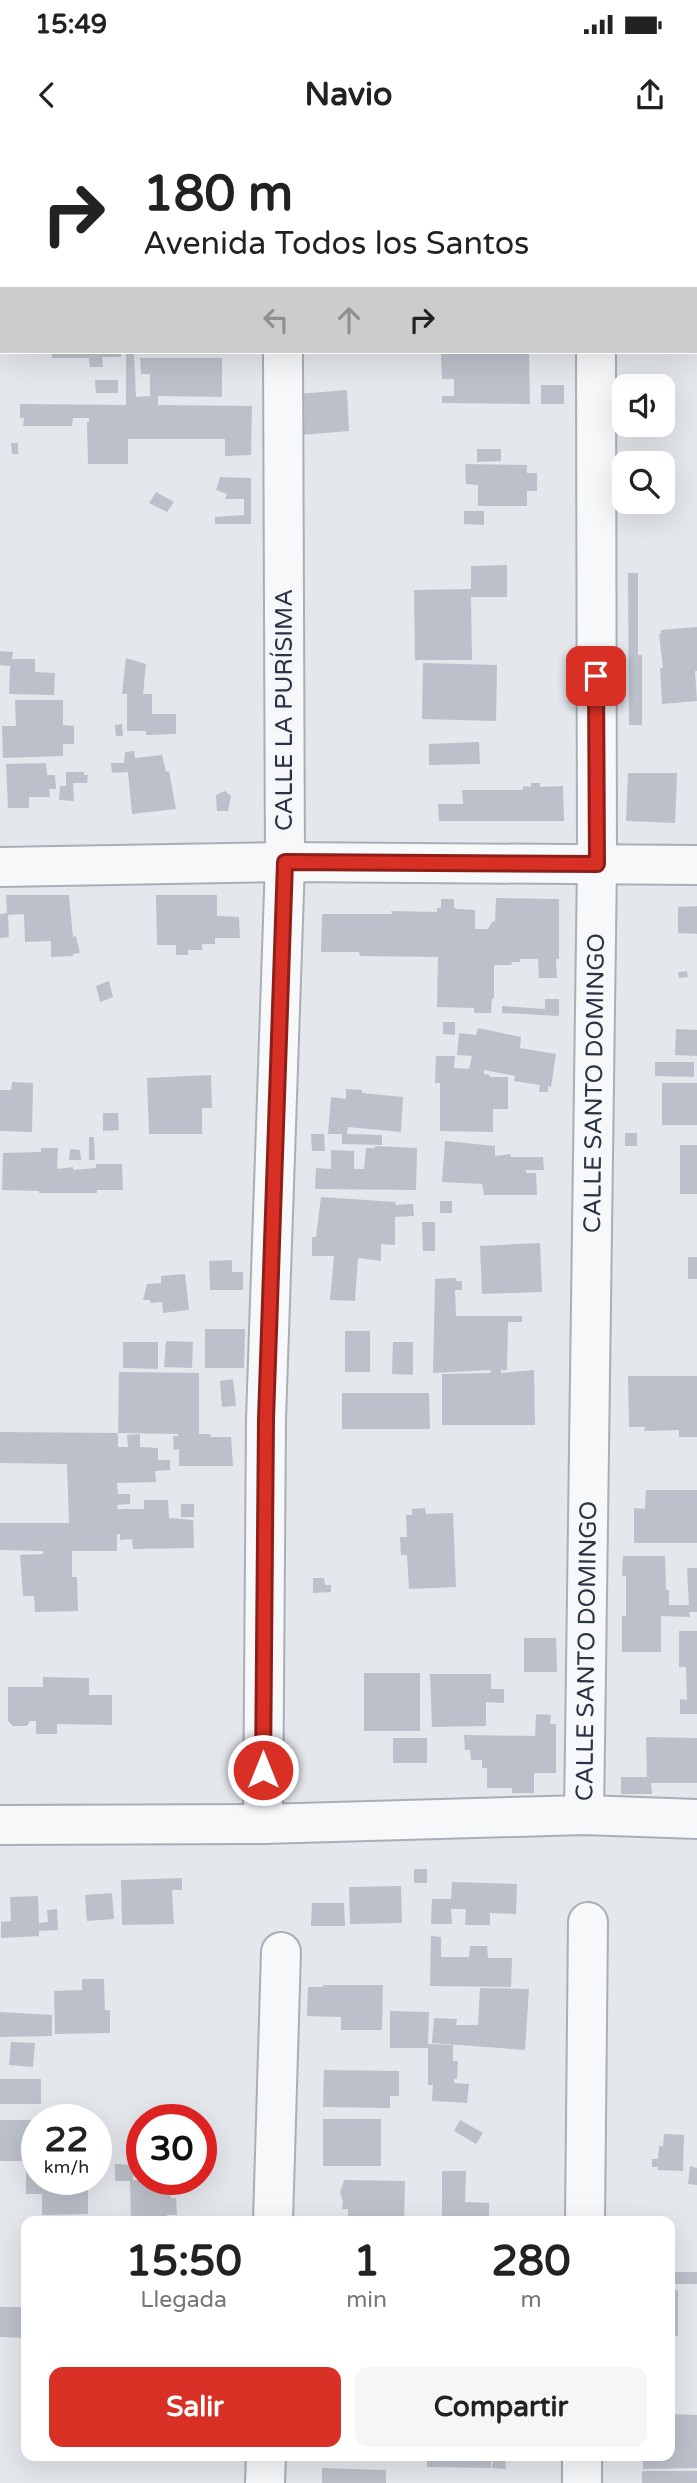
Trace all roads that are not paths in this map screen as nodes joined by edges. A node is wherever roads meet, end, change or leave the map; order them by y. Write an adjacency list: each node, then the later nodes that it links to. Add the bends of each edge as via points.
1 (284, 354): 3 (street, CALLE LA PURÍSIMA)
2 (596, 354): 4 (street, CALLE SANTO DOMINGO)
3 (285, 862): 4 (street); 6 (street); 9 (street, CALLE LA PURÍSIMA, via 266,1419)
4 (597, 864): 5 (street); 7 (street, CALLE SANTO DOMINGO)
5 (697, 865)
6 (0, 867)
7 (584, 1815): 8 (street); 9 (street)
8 (697, 1819)
9 (263, 1824): 10 (street)
10 (0, 1825)
11 (588, 1922): 14 (street)
12 (281, 1952): 13 (street)
13 (273, 2216)
14 (585, 2216)
15 (266, 2461): 17 (street)
16 (582, 2461): 18 (street)
17 (265, 2483)
18 (582, 2483)

